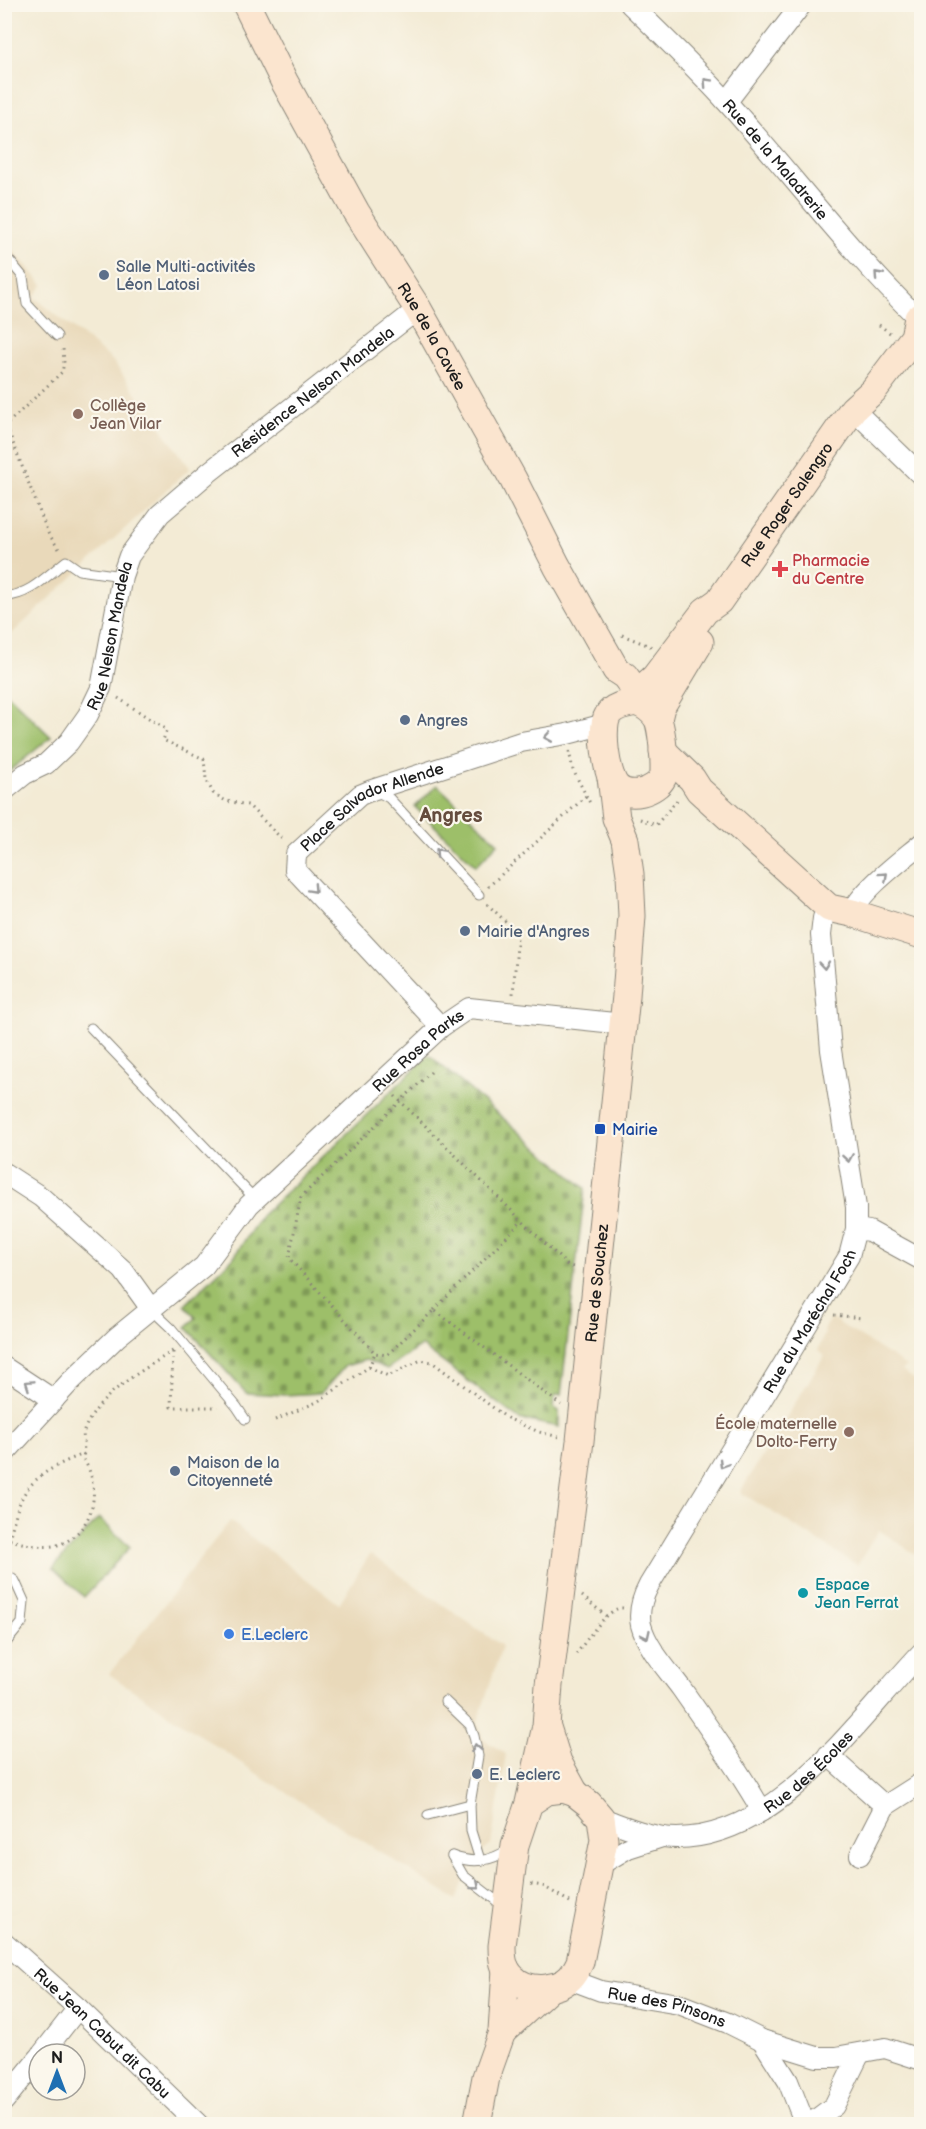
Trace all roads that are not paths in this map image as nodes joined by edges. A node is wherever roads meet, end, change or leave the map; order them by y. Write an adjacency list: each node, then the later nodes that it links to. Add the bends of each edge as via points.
1 (246, 4): 6 (main road, Rue de la Cavée, via 356,212)
2 (630, 4): 4 (street, Rue de la Maladrerie, one-way to 2)
3 (802, 4): 4 (street)
4 (725, 100): 7 (street, Rue de la Maladrerie, one-way to 4, via 900,300 804,194)
5 (4, 254): 8 (lane, via 23,277 27,304)
6 (418, 309): 10 (street, Résidence Nelson Mandela); 15 (main road, Rue de la Cavée, via 616,670 616,697)
7 (920, 316): 9 (main road, Rue Roger Salengro, via 898,331 861,385)
8 (57, 336)
9 (853, 410): 11 (street); 14 (main road, Rue Roger Salengro)
10 (207, 473): 12 (street, Rue Nelson Mandela, via 160,514 129,556)
11 (921, 476)
12 (122, 576): 13 (lane, via 79,570 66,561 23,593); 22 (street, Rue Nelson Mandela, via 101,688 88,715 69,742 46,764)
13 (4, 596)
14 (719, 601): 15 (main road, Rue Roger Salengro, via 705,611 655,677); 16 (main road, Rue Roger Salengro, via 713,623 661,707)
15 (622, 707): 16 (main road, via 645,705); 18 (main road, via 607,764); 20 (street, Place Salvador Allende, one-way to 20, via 567,734 521,742)
16 (658, 719): 17 (main road)
17 (663, 751): 19 (main road, via 664,773); 21 (main road)
18 (611, 777): 19 (main road, via 622,790 637,793); 23 (main road, Rue de Souchez, via 616,818)
19 (652, 787): 21 (main road); 23 (main road)
20 (372, 790): 25 (lane, one-way to 20, via 390,798); 29 (street, Place Salvador Allende, one-way to 29, via 360,795 296,854 295,870)
21 (699, 790): 26 (main road)
22 (4, 791)
23 (625, 840): 28 (main road, Rue de Souchez, via 632,916)
24 (921, 843): 26 (street, one-way to 24, via 855,905)
25 (479, 895)
26 (841, 910): 27 (main road); 33 (street, Rue du Maréchal Foch, one-way to 33, via 823,918 821,935 831,1050 856,1207)
27 (921, 936)
28 (624, 1024): 29 (street, Rue Rosa Parks, via 469,1008); 44 (main road, Rue de Souchez)
29 (441, 1027): 32 (street, Rue Rosa Parks)
30 (91, 1028): 32 (lane)
31 (4, 1173): 35 (street, via 41,1197 123,1270)
32 (255, 1199): 35 (street, Rue Rosa Parks, via 204,1266)
33 (855, 1229): 34 (street, via 869,1231); 51 (street, Rue du Maréchal Foch, one-way to 51, via 849,1256 642,1597 641,1625 654,1651 742,1776)
34 (921, 1260)
35 (151, 1310): 37 (street, Rue Rosa Parks, via 117,1337); 38 (lane, via 171,1328)
36 (4, 1367): 37 (street, one-way to 36)
37 (54, 1400): 39 (street, Rue Rosa Parks)
38 (245, 1419)
39 (4, 1454)
40 (4, 1573): 41 (lane, via 15,1581 24,1601 22,1623)
41 (4, 1645)
42 (921, 1652): 45 (street, Rue des Écoles)
43 (445, 1701): 49 (lane, one-way to 43, via 478,1756 474,1736 470,1725)
44 (546, 1726): 47 (main road, Rue de Souchez, via 558,1762); 48 (main road, Rue de Souchez)
45 (828, 1755): 50 (street); 51 (street, Rue des Écoles, via 782,1798)
46 (921, 1783): 50 (street)
47 (575, 1793): 48 (main road, via 563,1789 547,1791); 53 (main road, Rue de Souchez)
48 (529, 1803): 55 (main road, Rue de Souchez)
49 (470, 1804): 52 (lane); 57 (lane, via 471,1831)
50 (885, 1806): 56 (street)
51 (762, 1811): 54 (street, Rue des Écoles, via 726,1830)
52 (428, 1815)
53 (602, 1818): 54 (street); 58 (main road, via 604,1840)
54 (662, 1837): 58 (street, via 628,1848)
55 (515, 1845): 57 (lane, via 497,1857); 59 (main road, Rue de Souchez)
56 (860, 1855)
57 (480, 1860): 59 (lane, one-way to 59, via 467,1862 452,1856 464,1875)
58 (598, 1866): 62 (main road, via 580,1962)
59 (507, 1909): 61 (main road, Rue de Souchez, via 502,1946)
60 (4, 1942): 63 (street, Rue Jean Cabut dit Cabu)
61 (506, 1969): 62 (main road, via 518,1983 538,1988); 64 (main road)
62 (560, 1983): 64 (main road); 65 (street, Rue des Pinsons, via 679,2004)
63 (78, 2008): 66 (street); 71 (street, Rue Jean Cabut dit Cabu)
64 (502, 2032): 72 (main road, via 486,2077)
65 (762, 2040): 67 (street, Rue des Pinsons, via 817,2057); 73 (street, via 788,2081)
66 (51, 2042)
67 (860, 2053): 68 (street, Rue des Pinsons, via 885,2048); 74 (street, via 834,2106)
68 (921, 2060)
69 (27, 2073): 70 (street)
70 (4, 2101)
71 (198, 2124)
72 (477, 2124)
73 (805, 2124)
74 (810, 2124)

